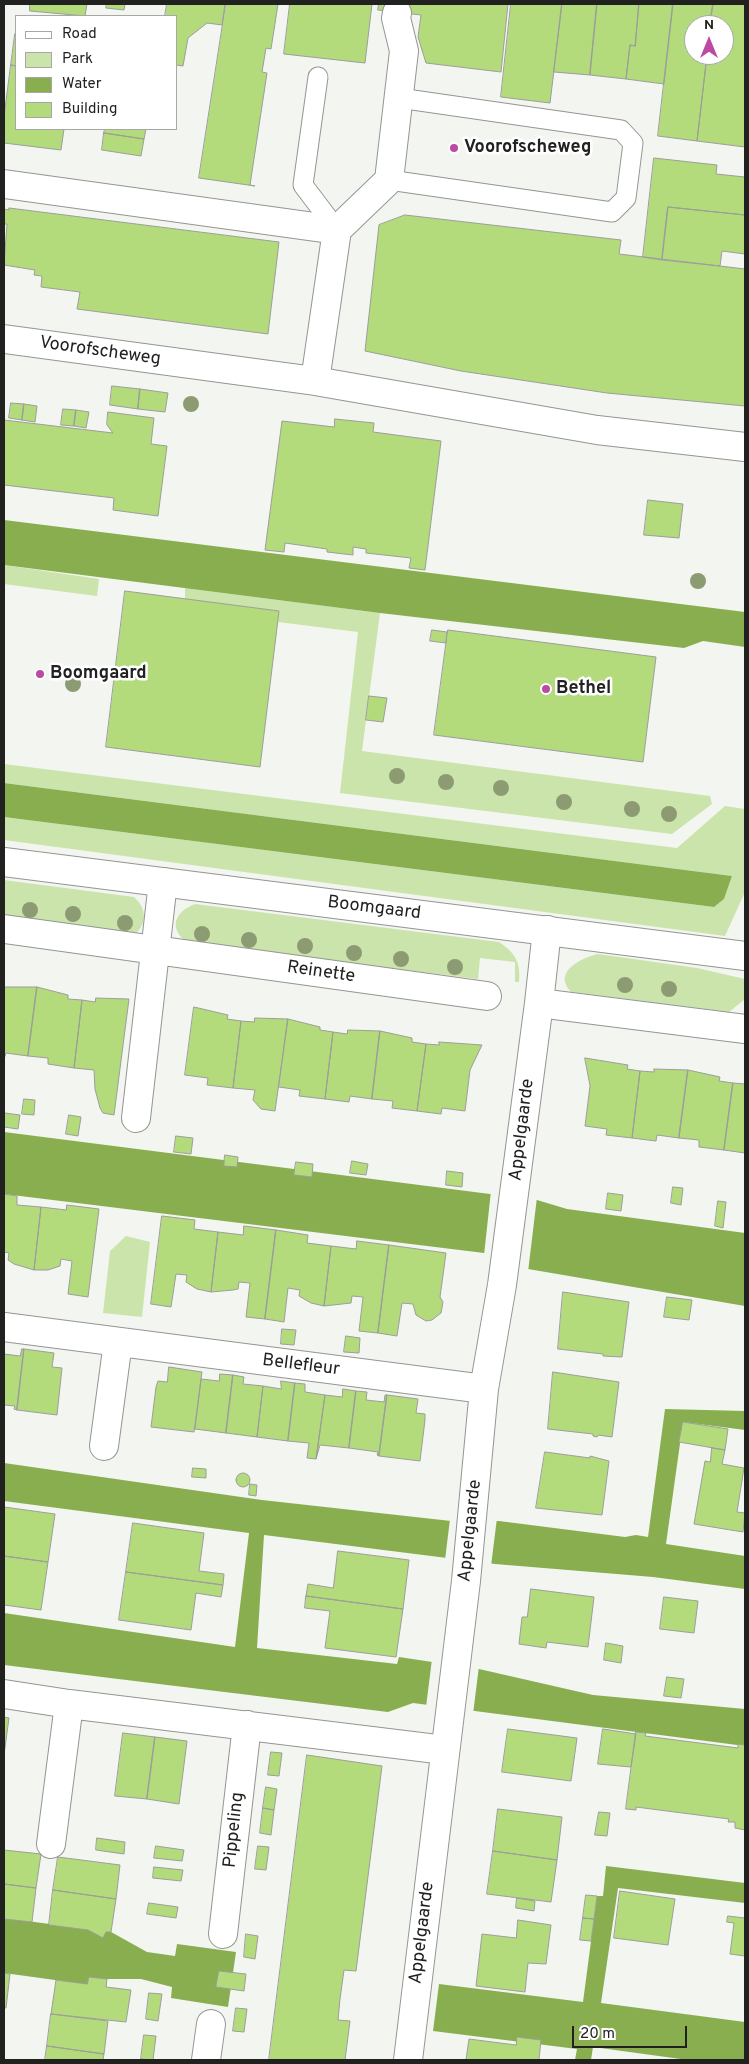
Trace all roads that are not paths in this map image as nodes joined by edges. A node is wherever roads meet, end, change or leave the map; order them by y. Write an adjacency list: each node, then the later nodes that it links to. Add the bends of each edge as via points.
1 (397, 13): 3 (street, via 404,51)
2 (318, 77): 6 (lane, via 304,185)
3 (399, 98): 4 (street); 4 (lane, via 621,130 633,142 626,198 612,212)
4 (389, 180): 6 (street)
5 (4, 184): 6 (street)
6 (337, 230): 8 (street)
7 (4, 339): 8 (street, Voorofscheweg)
8 (315, 381): 9 (street, Voorofscheweg, via 597,430)
9 (745, 447)
10 (4, 862): 11 (street, Boomgaard)
11 (163, 882): 13 (street, Boomgaard); 14 (street)
12 (4, 929): 14 (street, Reinette)
13 (547, 930): 15 (street, Boomgaard); 17 (street)
14 (156, 949): 16 (street, Reinette); 19 (street)
15 (745, 956)
16 (487, 996)
17 (540, 1003): 18 (street); 22 (street, Appelgaarde, via 517,1182)
18 (745, 1029)
19 (136, 1118)
20 (4, 1327): 21 (street, Bellefleur)
21 (118, 1342): 22 (street, Bellefleur); 23 (street)
22 (484, 1389): 27 (street, Appelgaarde, via 475,1501)
23 (104, 1446)
24 (4, 1694): 25 (street)
25 (69, 1704): 26 (street); 28 (street)
26 (247, 1725): 27 (street); 29 (street, Pippeling)
27 (445, 1750): 32 (street, Appelgaarde)
28 (51, 1844)
29 (223, 1934)
30 (211, 2024): 31 (street)
31 (206, 2060)
32 (408, 2060)

